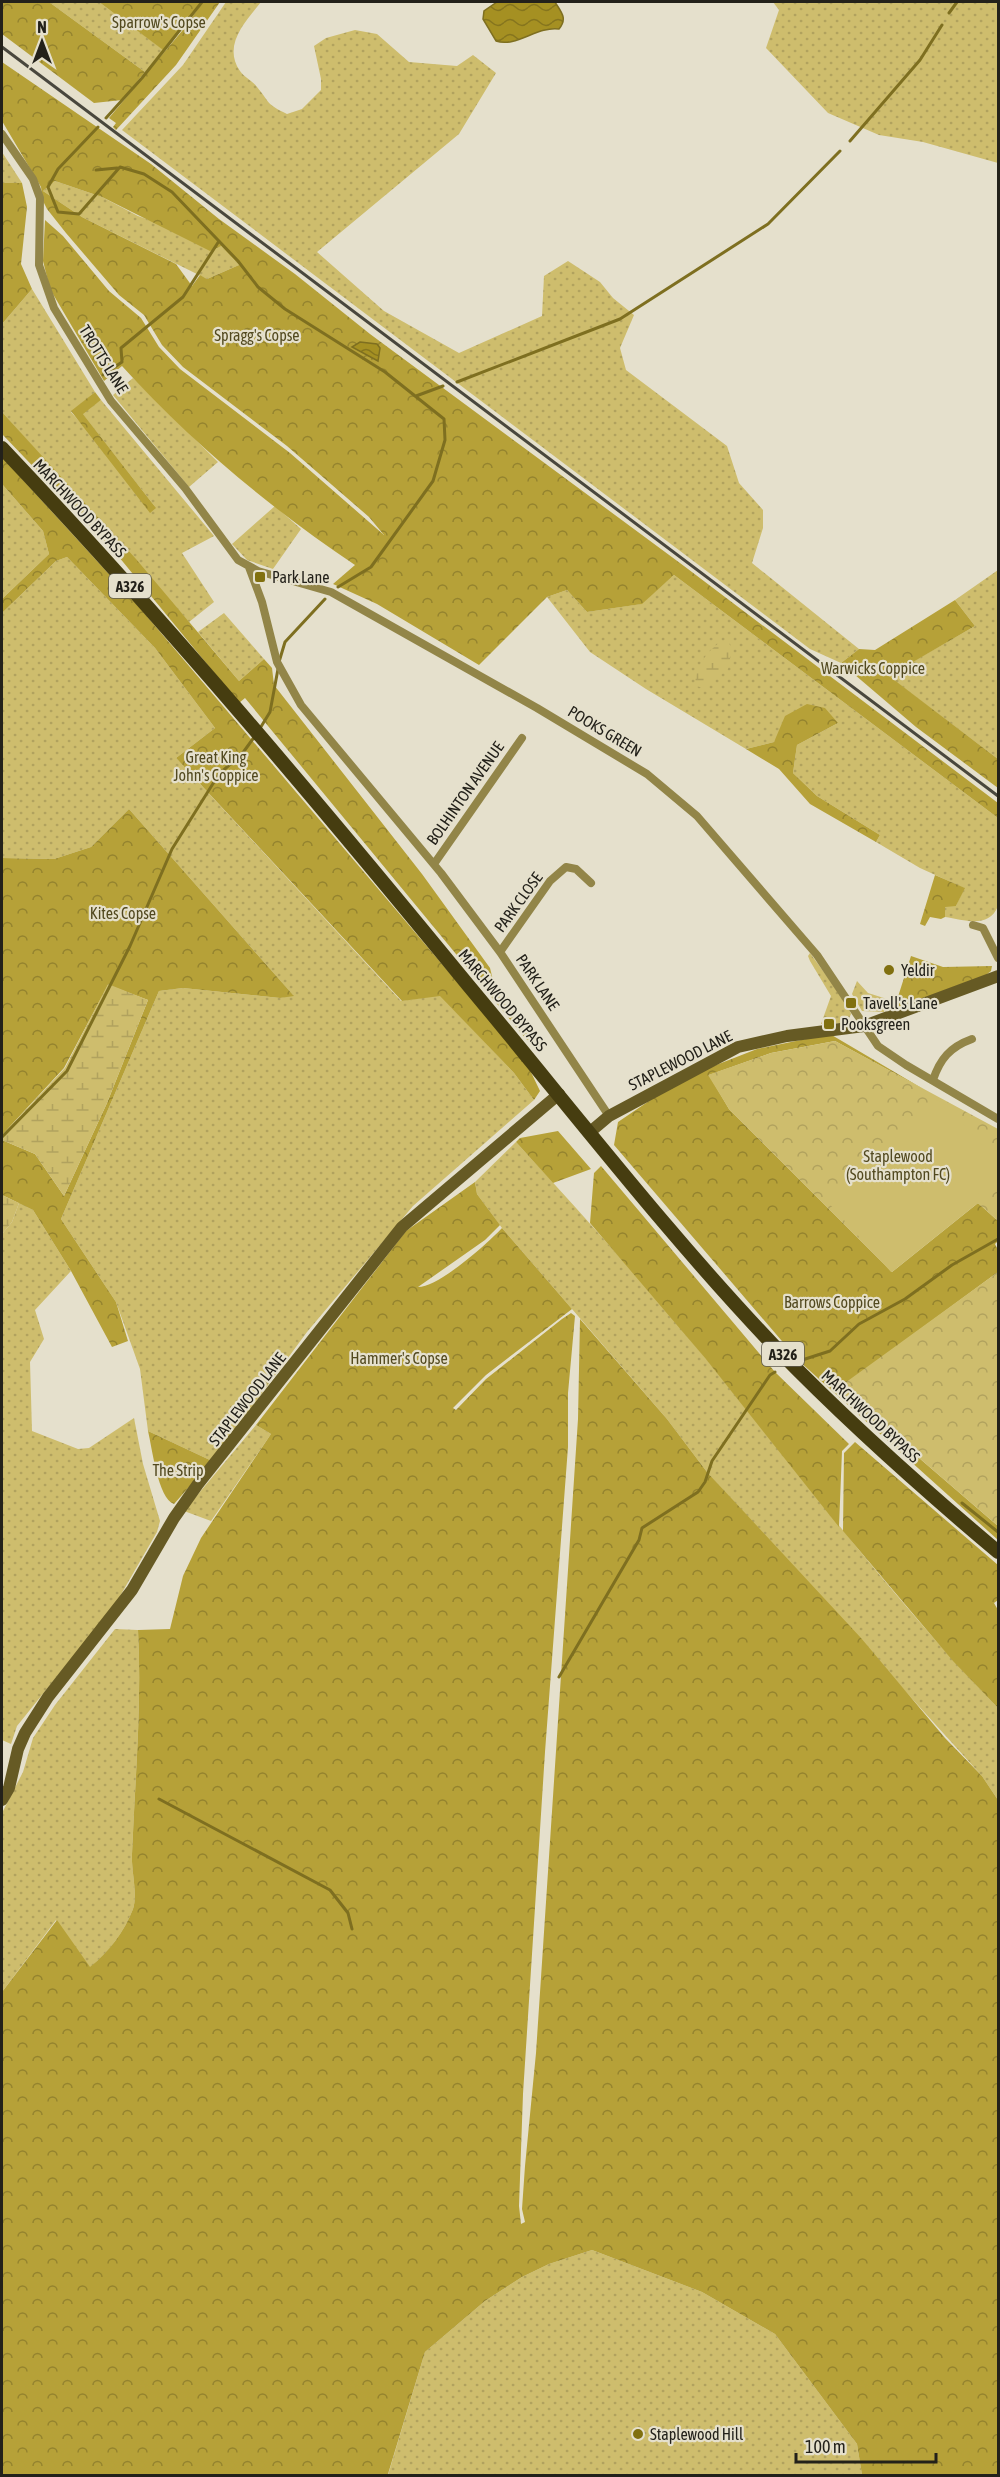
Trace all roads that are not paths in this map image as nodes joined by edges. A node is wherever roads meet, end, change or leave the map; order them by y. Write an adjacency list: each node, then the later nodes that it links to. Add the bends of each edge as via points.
1 (2, 135): 3 (street, TROTTS LANE, via 33,179 40,198 39,266 54,308 111,401 185,488 238,560)
2 (2, 448): 14 (main road, MARCHWOOD BYPASS / A326, via 105,558)
3 (249, 567): 5 (street, PARK LANE, via 277,662 301,705); 11 (street, POOKS GREEN, via 331,592 647,774 697,816 802,937)
4 (522, 738): 5 (street, BOLHINTON AVENUE)
5 (434, 864): 8 (street, PARK LANE)
6 (591, 883): 8 (street, PARK CLOSE, via 576,869 566,867 550,881)
7 (973, 925): 9 (street, via 983,928)
8 (500, 952): 15 (street, PARK LANE)
9 (999, 958)
10 (999, 976): 11 (street)
11 (864, 1026): 13 (street, POOKS GREEN, via 890,1056); 15 (street, STAPLEWOOD LANE, via 738,1047)
12 (972, 1039): 13 (street, via 951,1048)
13 (933, 1080): 16 (street, POOKS GREEN)
14 (559, 1094): 17 (main road, MARCHWOOD BYPASS / A326); 19 (street, STAPLEWOOD LANE, via 402,1227 198,1484 132,1590 48,1697 25,1733)
15 (609, 1116): 17 (street, STAPLEWOOD LANE)
16 (999, 1119)
17 (591, 1132): 18 (main road, MARCHWOOD BYPASS / A326, via 698,1262 777,1348 857,1429)
18 (999, 1552)
19 (2, 1800)

